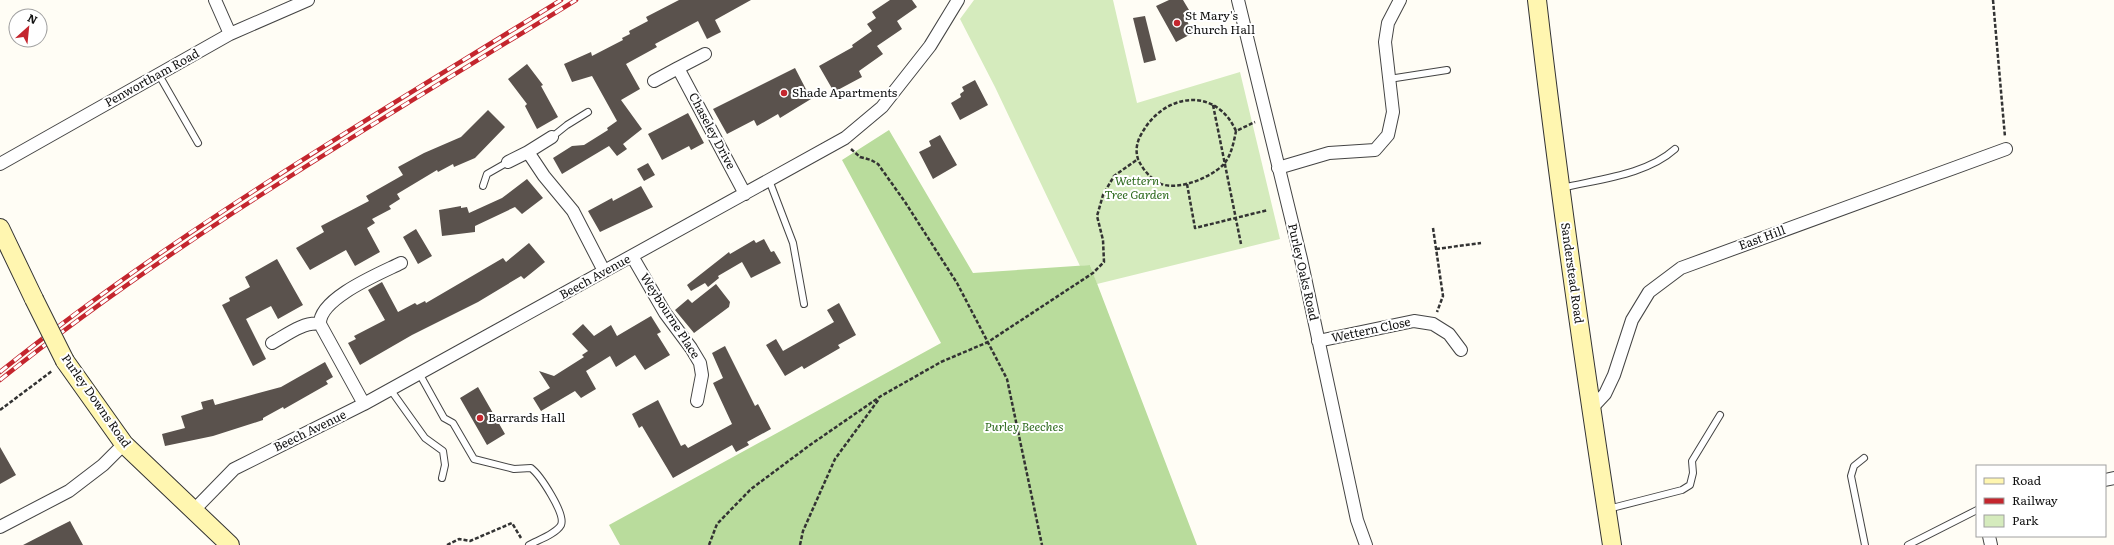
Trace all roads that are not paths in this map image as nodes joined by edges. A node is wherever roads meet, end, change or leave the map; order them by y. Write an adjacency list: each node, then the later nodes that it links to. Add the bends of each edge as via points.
1 (215, 0): 7 (street)
2 (308, 0): 7 (street, Penwortham Road)
3 (958, 0): 23 (street, Beech Avenue, via 930,46 882,107 845,138)
4 (1238, 0): 22 (street, Purley Oaks Road)
5 (1400, 0): 12 (street, via 1388,23 1385,42)
6 (1537, 0): 25 (main road, Sanderstead Road)
7 (230, 34): 11 (street, Penwortham Road)
8 (705, 54): 9 (street)
9 (678, 68): 13 (street); 26 (street, Chaseley Drive)
10 (1447, 70): 12 (lane)
11 (159, 75): 16 (lane); 21 (street, Penwortham Road)
12 (1389, 79): 22 (street, via 1393,112 1388,135 1375,150 1329,154)
13 (654, 81)
14 (588, 112): 15 (lane)
15 (552, 137): 19 (street)
16 (198, 143)
17 (1675, 149): 25 (lane, via 1666,157 1638,170)
18 (2006, 149): 40 (street, East Hill, via 1681,268 1649,292 1632,320 1605,394)
19 (528, 152): 20 (street); 30 (street, via 573,211)
20 (508, 162): 24 (lane, via 486,174)
21 (0, 164)
22 (1278, 168): 33 (street, Purley Oaks Road)
23 (769, 180): 26 (street, Beech Avenue); 31 (lane, via 793,243)
24 (483, 186)
25 (1561, 189): 40 (main road, Sanderstead Road)
26 (745, 194): 28 (street, Beech Avenue)
27 (0, 228): 42 (main road, Purley Downs Road, bridge, via 65,361)
28 (632, 256): 30 (street, Beech Avenue); 38 (street, Weybourne Place, via 665,313 700,363 702,375)
29 (401, 263): 32 (street, via 333,300 322,314)
30 (604, 271): 36 (street, Beech Avenue)
31 (804, 304)
32 (320, 324): 34 (street, via 305,326); 39 (street)
33 (1318, 341): 35 (street, Wettern Close, via 1414,321 1433,324 1449,334); 51 (street, Purley Oaks Road, via 1357,520)
34 (272, 343)
35 (1461, 350)
36 (419, 373): 37 (street, Beech Avenue); 50 (lane, via 444,418 453,423 474,459 514,470 531,468 538,475 561,513 562,521 558,529)
37 (390, 390): 39 (street, Beech Avenue); 44 (lane, via 425,438 443,451 445,465)
38 (697, 401)
39 (364, 404): 45 (street, Beech Avenue, via 234,469)
40 (1591, 409): 46 (main road, Sanderstead Road)
41 (1720, 415): 46 (lane, via 1692,461 1690,485 1682,490)
42 (124, 444): 45 (main road, Purley Downs Road); 48 (street, via 103,465 69,491)
43 (1864, 458): 53 (lane, via 1854,466 1851,476)
44 (442, 478)
45 (194, 510): 49 (main road, Purley Downs Road)
46 (1607, 510): 52 (main road, Sanderstead Road)
47 (1976, 511): 54 (lane)
48 (0, 527)
49 (230, 545)
50 (529, 545)
51 (1366, 545)
52 (1612, 545)
53 (1865, 545)
54 (1908, 545)

